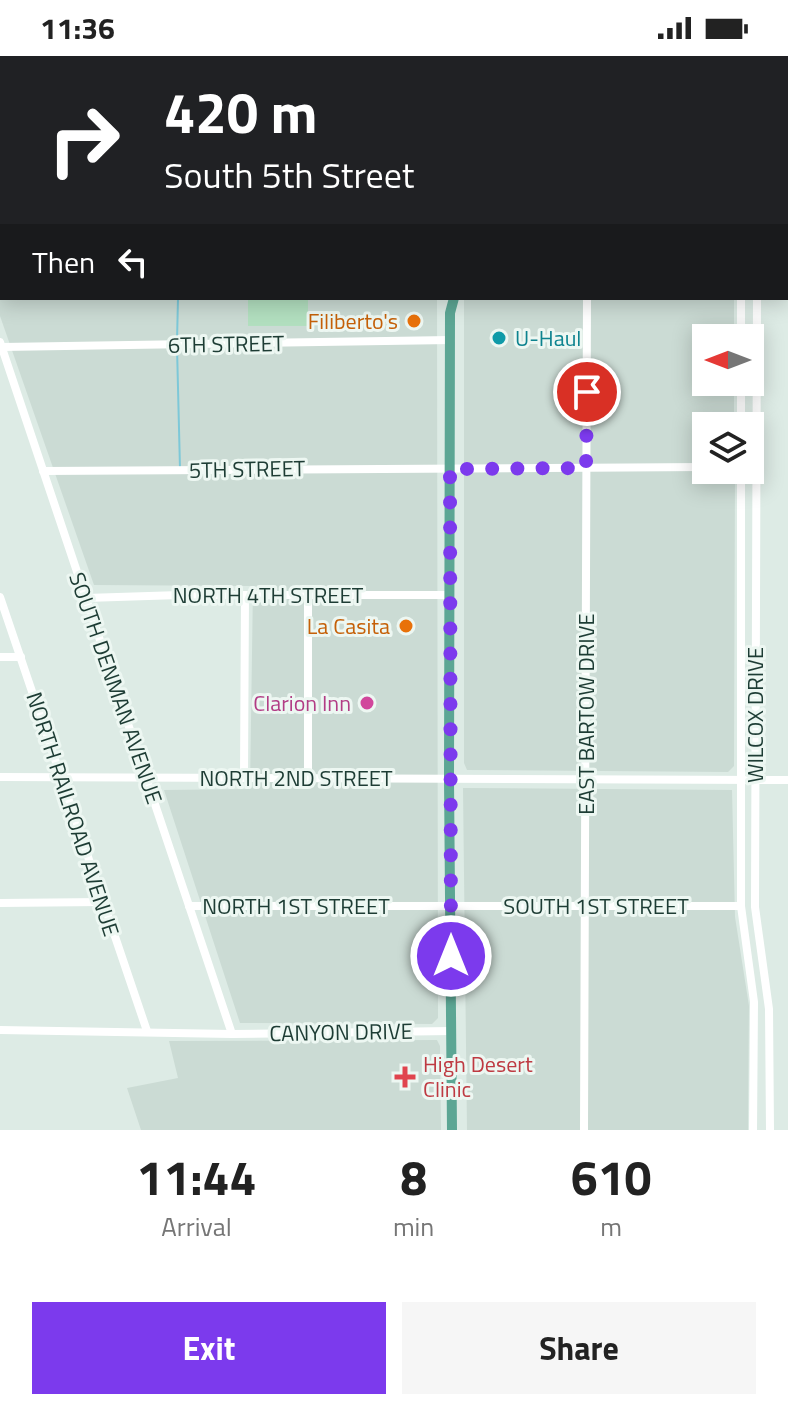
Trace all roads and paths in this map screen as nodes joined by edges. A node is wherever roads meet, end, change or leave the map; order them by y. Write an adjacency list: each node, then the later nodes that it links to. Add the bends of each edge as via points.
1 (447, 300): 6 (main road)
2 (453, 300): 6 (main road)
3 (587, 300): 11 (street, EAST BARTOW DRIVE)
4 (741, 300): 7 (street)
5 (757, 300): 30 (street, WILCOX DRIVE)
6 (450, 313): 8 (main road)
7 (741, 324)
8 (451, 340): 9 (street, 6TH STREET); 12 (main road)
9 (1, 345): 13 (street, SOUTH DENMAN AVENUE)
10 (692, 467): 11 (street, 5TH STREET)
11 (586, 468): 12 (street, 5TH STREET); 26 (street, EAST BARTOW DRIVE)
12 (450, 469): 13 (street, 5TH STREET); 17 (main road)
13 (43, 471): 19 (street, SOUTH DENMAN AVENUE)
14 (741, 484): 29 (street, WILCOX DRIVE)
15 (245, 595): 16 (street, NORTH 4TH STREET); 19 (street, NORTH 4TH STREET); 25 (street)
16 (308, 595): 17 (street, NORTH 4TH STREET); 22 (street)
17 (450, 595): 28 (main road)
18 (0, 597): 21 (street, NORTH RAILROAD AVENUE)
19 (86, 598): 27 (street, SOUTH DENMAN AVENUE)
20 (0, 657): 21 (street)
21 (21, 657): 24 (street, NORTH RAILROAD AVENUE)
22 (308, 776): 25 (street, NORTH 2ND STREET); 28 (street, NORTH 2ND STREET)
23 (0, 777): 24 (street, NORTH 2ND STREET)
24 (62, 777): 27 (street, NORTH 2ND STREET); 32 (street, NORTH RAILROAD AVENUE)
25 (244, 777): 27 (street, NORTH 2ND STREET)
26 (586, 778): 28 (street, NORTH 2ND STREET); 29 (street, NORTH 2ND STREET); 37 (street, EAST BARTOW DRIVE)
27 (147, 779): 34 (street, SOUTH DENMAN AVENUE)
28 (449, 779): 35 (main road)
29 (741, 779): 30 (street, NORTH 2ND STREET); 36 (street, WILCOX DRIVE)
30 (755, 780): 31 (street, NORTH 2ND STREET); 45 (street, WILCOX DRIVE, via 755,907 769,1009)
31 (788, 780)
32 (102, 902): 33 (street); 39 (street, NORTH RAILROAD AVENUE)
33 (0, 903)
34 (189, 906): 35 (street, NORTH 1ST STREET); 41 (street, SOUTH DENMAN AVENUE)
35 (451, 906): 37 (street, SOUTH 1ST STREET); 40 (main road)
36 (741, 906): 37 (street, SOUTH 1ST STREET); 44 (street, WILCOX DRIVE, via 754,1002)
37 (585, 907): 43 (street, EAST BARTOW DRIVE)
38 (0, 1030): 39 (street, CANYON DRIVE)
39 (147, 1031): 41 (street, CANYON DRIVE)
40 (451, 1031): 41 (street, CANYON DRIVE); 42 (main road)
41 (232, 1034)
42 (452, 1130)
43 (584, 1130)
44 (753, 1130)
45 (770, 1130)

